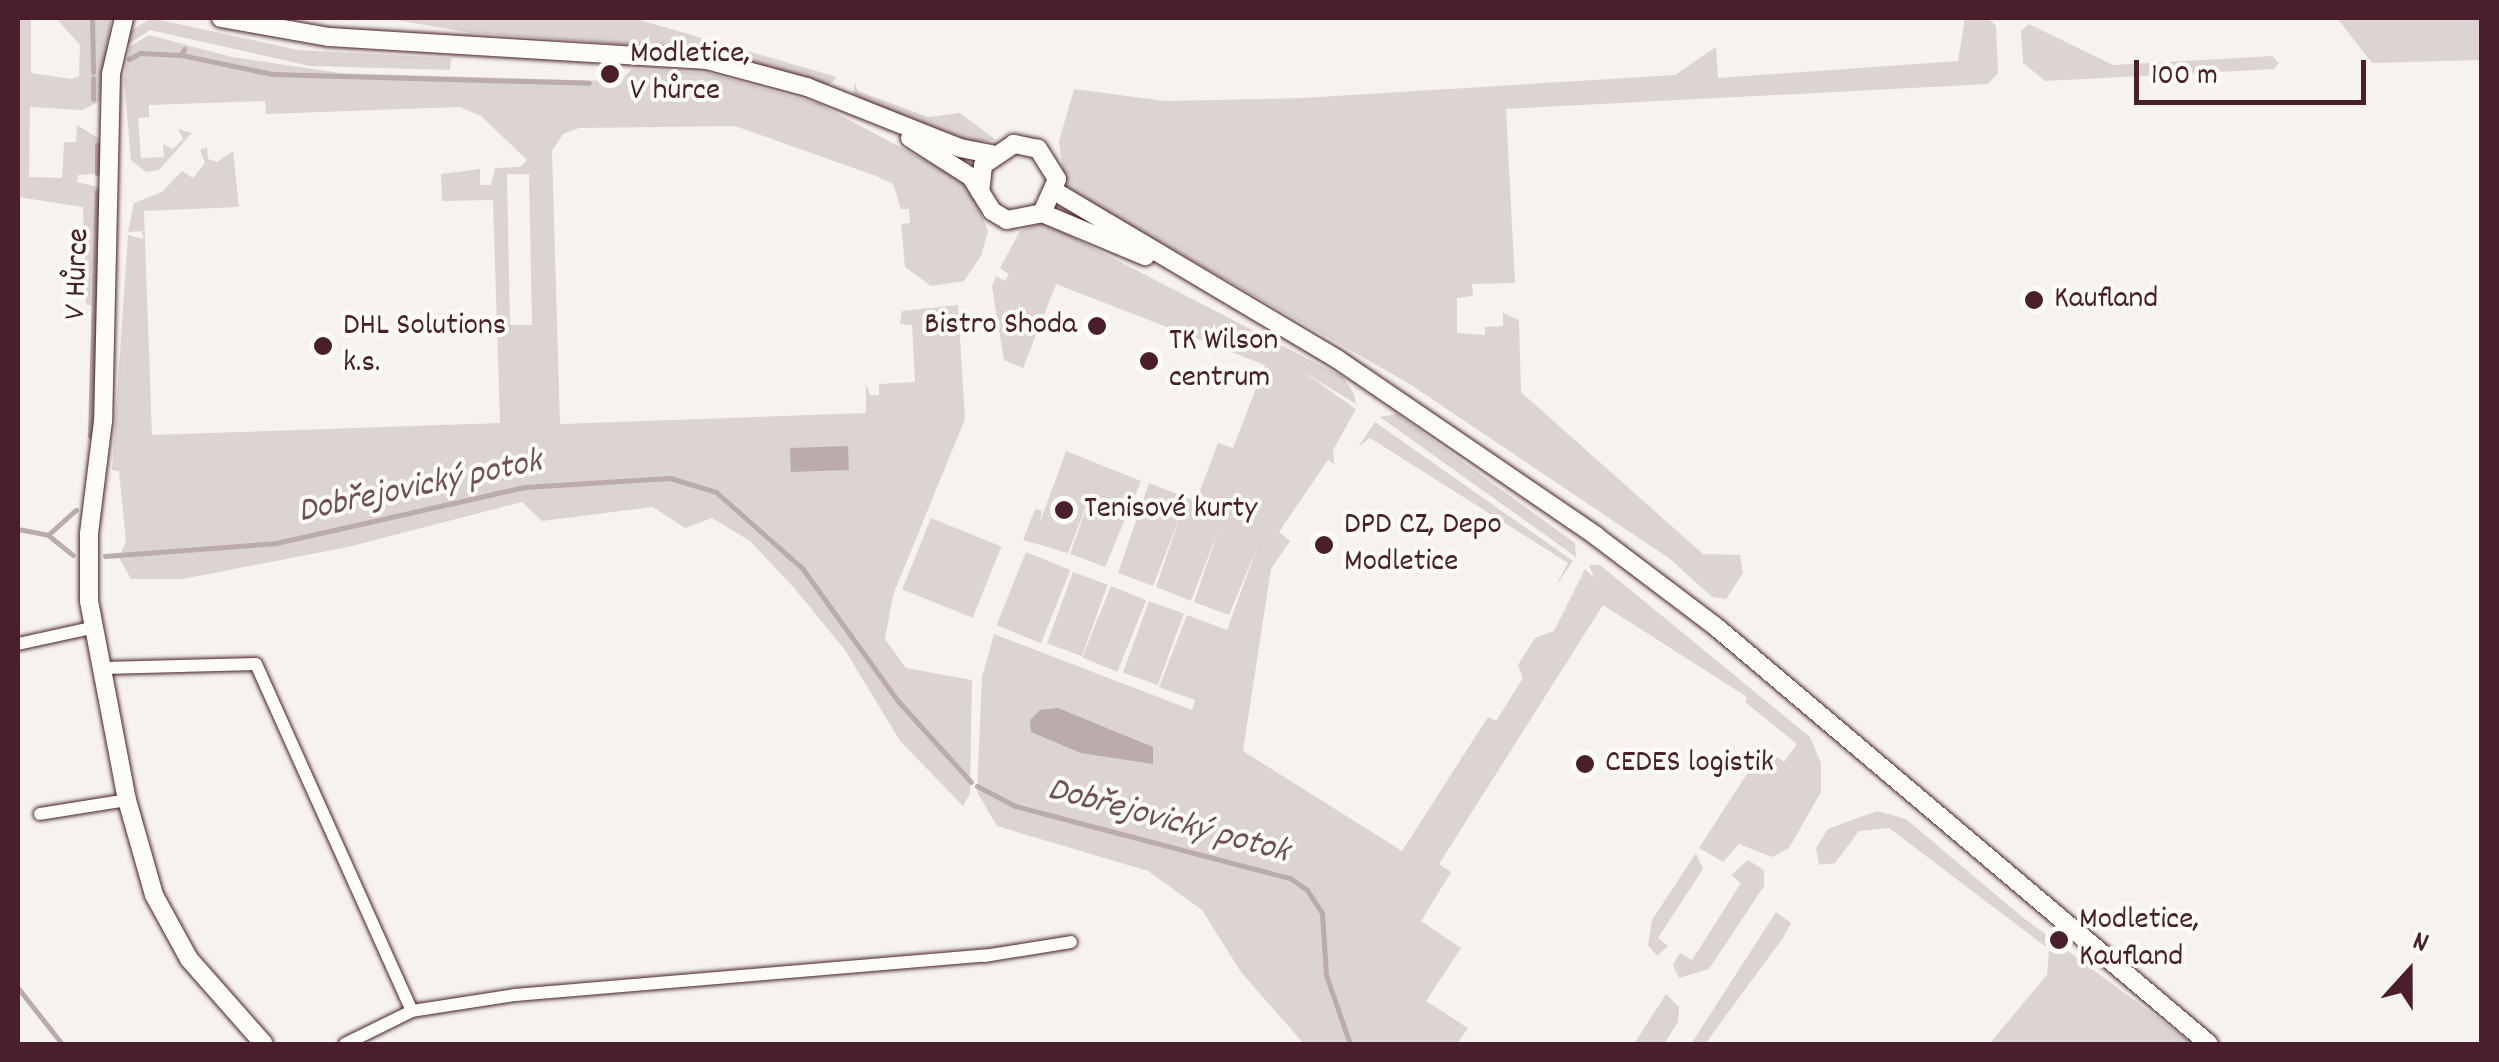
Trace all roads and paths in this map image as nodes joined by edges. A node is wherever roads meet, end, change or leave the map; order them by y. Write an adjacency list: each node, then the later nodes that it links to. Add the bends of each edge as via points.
1 (124, 18): 9 (main road, V Hůrce, via 111,74 102,421 86,571)
2 (221, 18): 3 (main road, via 328,38 684,56)
3 (839, 100): 4 (main road); 5 (main road, via 952,163)
4 (991, 154): 5 (main road); 6 (main road, via 1014,144 1038,148 1054,167)
5 (980, 192): 7 (main road, via 1007,220)
6 (1056, 192): 7 (main road); 8 (main road)
7 (1042, 213): 8 (main road)
8 (1200, 280): 18 (main road, via 1484,456 1715,626)
9 (95, 627): 10 (street); 11 (main road, V Hůrce)
10 (18, 644)
11 (104, 668): 12 (main road, V Hůrce); 15 (street, via 256,664)
12 (127, 800): 13 (street); 16 (main road, V Hůrce, via 140,858 168,925 218,995)
13 (40, 814)
14 (1071, 942): 15 (street, via 984,956 515,995)
15 (412, 1011): 17 (street)
16 (264, 1044)
17 (345, 1044)
18 (2209, 1044)

